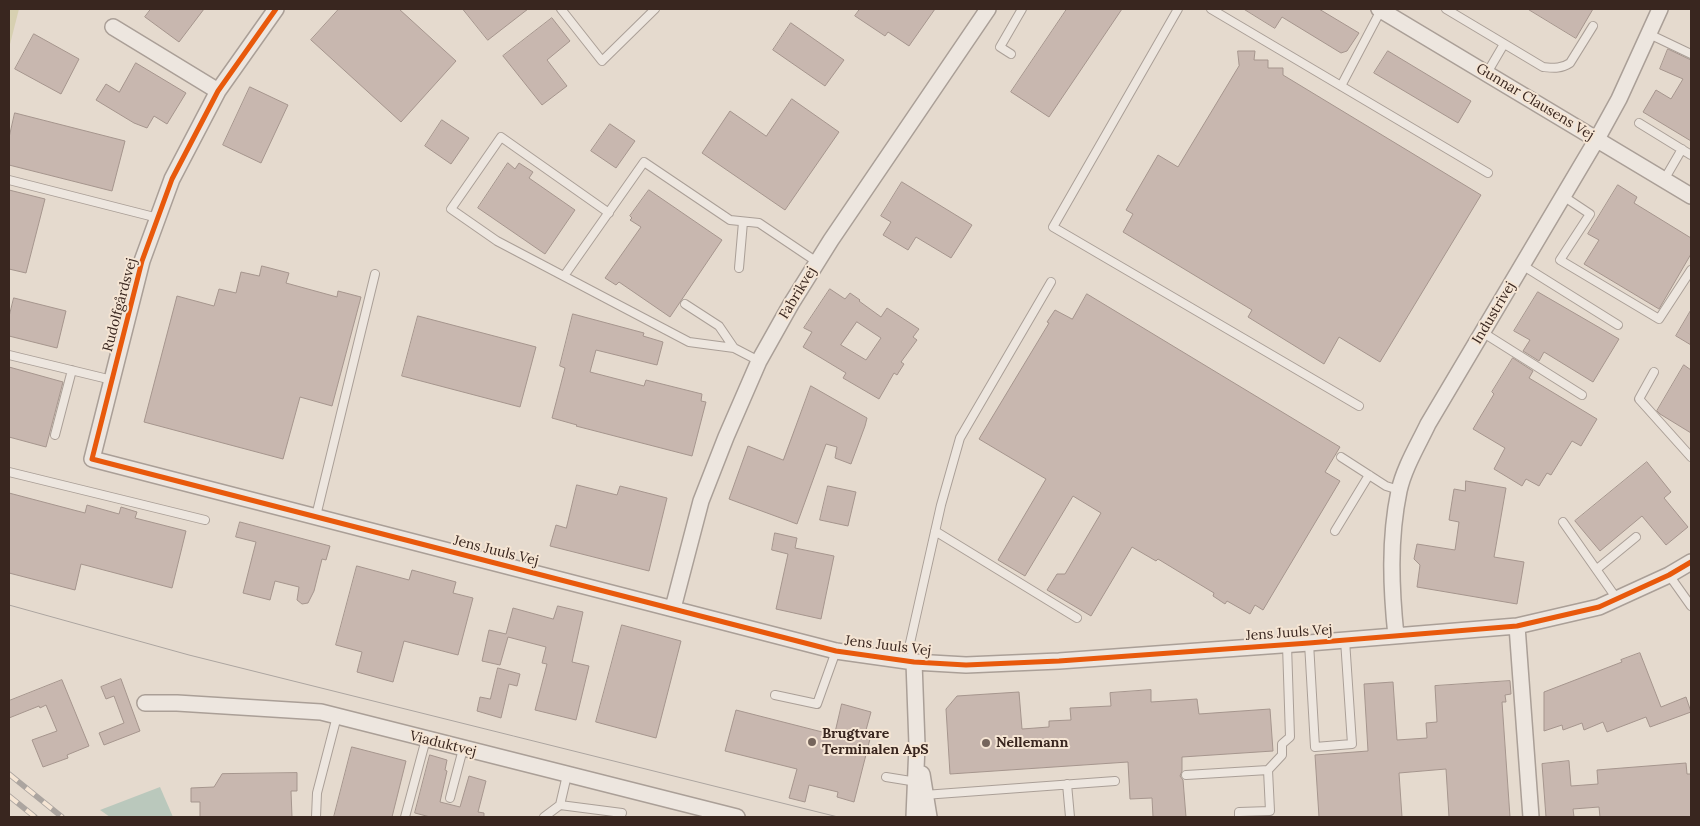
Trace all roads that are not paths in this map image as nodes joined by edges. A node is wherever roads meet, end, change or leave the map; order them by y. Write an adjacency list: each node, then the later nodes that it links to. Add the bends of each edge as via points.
1 (276, 9): 19 (street, Rudolfgårdsvej)
2 (561, 9): 3 (lane, via 602,61)
3 (655, 9)
4 (988, 9): 32 (street, Fabrikvej)
5 (1022, 9): 15 (lane, via 1000,47)
6 (1178, 9): 49 (lane, via 1053,227)
7 (1211, 9): 18 (lane)
8 (1446, 9): 14 (lane)
9 (1660, 9): 13 (street, Industrivej)
10 (1380, 10): 17 (street, Gunnar Clausens Vej); 18 (lane)
11 (1592, 26): 14 (lane, via 1570,63 1564,66 1543,67)
12 (113, 27): 19 (street)
13 (1649, 34): 16 (lane); 21 (street, Industrivej)
14 (1504, 44): 17 (lane)
15 (1011, 54)
16 (1691, 54)
17 (1487, 73): 21 (street, Gunnar Clausens Vej)
18 (1341, 86): 24 (lane)
19 (218, 91): 30 (street, Rudolfgårdsvej, via 172,179)
20 (1640, 123): 22 (lane)
21 (1597, 140): 26 (street, Gunnar Clausens Vej); 27 (street, Industrivej)
22 (1682, 149): 23 (lane); 26 (lane)
23 (1691, 155)
24 (1488, 173)
25 (9, 180): 30 (lane)
26 (1664, 180): 28 (street, Gunnar Clausens Vej)
27 (1563, 196): 33 (street, Industrivej); 35 (lane, via 1590,214 1560,260 1659,319)
28 (1691, 196)
29 (608, 213): 31 (lane, via 644,162 730,220); 37 (lane); 37 (lane, via 501,137 451,209 497,241)
30 (158, 218): 47 (street, Rudolfgårdsvej, via 142,261)
31 (743, 222): 32 (lane, via 759,223); 34 (lane)
32 (817, 262): 44 (street, Fabrikvej)
33 (1522, 265): 40 (lane); 41 (street, Industrivej)
34 (739, 268)
35 (1691, 270)
36 (375, 274): 57 (lane)
37 (564, 276): 42 (lane, via 689,342)
38 (1052, 282): 60 (lane, via 960,438)
39 (685, 304): 42 (lane, via 719,326)
40 (1618, 325)
41 (1482, 332): 48 (lane); 56 (street, Industrivej, via 1428,424)
42 (734, 348): 44 (lane)
43 (9, 355): 45 (lane)
44 (759, 361): 68 (street, Fabrikvej, via 702,501)
45 (72, 370): 47 (lane); 50 (lane)
46 (1654, 372): 52 (lane, via 1639,399)
47 (112, 380): 53 (street, Rudolfgårdsvej)
48 (1582, 395)
49 (1359, 406)
50 (55, 435)
51 (1341, 457): 55 (lane)
52 (1691, 457)
53 (92, 459): 57 (street, Jens Juuls Vej)
54 (9, 472): 58 (lane)
55 (1369, 475): 56 (lane); 61 (lane)
56 (1399, 490): 71 (street, Industrivej, via 1391,582)
57 (316, 516): 68 (street, Jens Juuls Vej)
58 (205, 520)
59 (1563, 522): 64 (lane)
60 (935, 531): 69 (lane); 76 (lane, via 910,643)
61 (1334, 531)
62 (1636, 537): 64 (lane)
63 (1691, 562): 65 (street, Jens Juuls Vej)
64 (1597, 569): 66 (lane)
65 (1669, 575): 66 (street, Jens Juuls Vej); 67 (lane)
66 (1618, 599): 70 (street, Jens Juuls Vej, via 1599,608)
67 (1691, 606)
68 (673, 608): 75 (street, Jens Juuls Vej)
69 (1077, 618)
70 (1517, 626): 71 (street, Jens Juuls Vej); 100 (street)
71 (1396, 636): 72 (street, Jens Juuls Vej)
72 (1345, 640): 73 (street, Jens Juuls Vej); 73 (lane, via 1352,744 1315,746)
73 (1309, 643): 74 (street, Jens Juuls Vej)
74 (1287, 645): 76 (street, Jens Juuls Vej, via 1059,661 966,665); 82 (lane, via 1290,736 1282,744 1282,756)
75 (836, 651): 76 (street, Jens Juuls Vej); 77 (lane, via 817,704)
76 (914, 662): 88 (street)
77 (775, 695)
78 (145, 704): 79 (street, Viaduktvej, via 178,703 321,712)
79 (337, 716): 80 (street, Viaduktvej); 92 (lane, via 316,792)
80 (426, 739): 81 (street, Viaduktvej); 93 (lane)
81 (463, 749): 83 (street, Viaduktvej); 89 (lane)
82 (1268, 770): 84 (lane); 99 (lane, via 1270,811 1239,812)
83 (566, 775): 90 (lane); 95 (street, Viaduktvej)
84 (1186, 775)
85 (886, 777): 88 (lane)
86 (1115, 781): 87 (lane)
87 (1067, 784): 88 (lane); 98 (lane)
88 (920, 789): 96 (street); 97 (street)
89 (450, 798)
90 (560, 805): 91 (lane); 94 (lane)
91 (622, 813)
92 (316, 817)
93 (405, 817)
94 (544, 817)
95 (737, 817)
96 (914, 817)
97 (929, 817)
98 (1070, 817)
99 (1239, 817)
100 (1531, 817)

